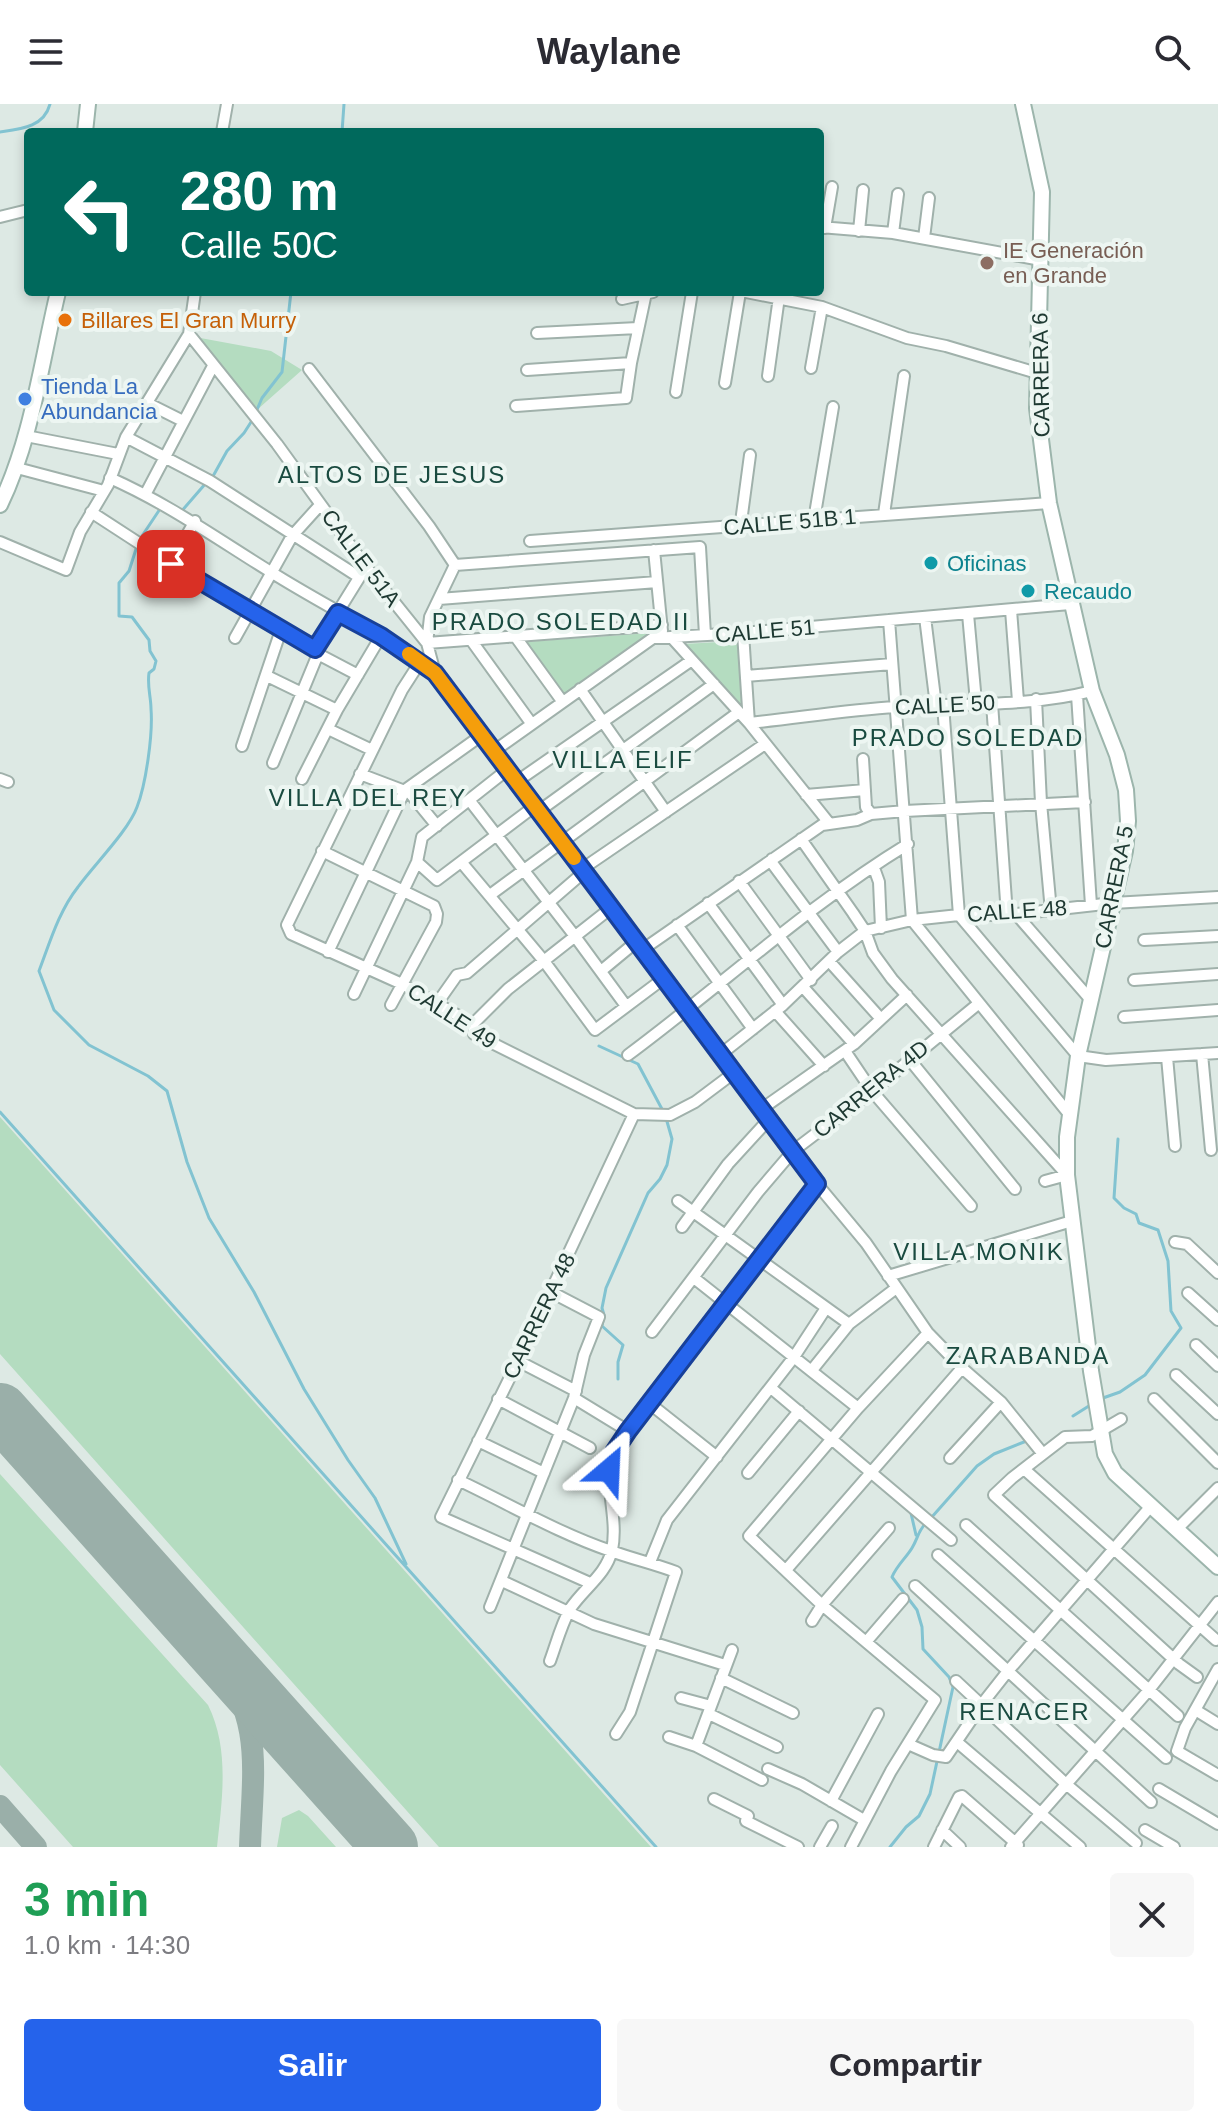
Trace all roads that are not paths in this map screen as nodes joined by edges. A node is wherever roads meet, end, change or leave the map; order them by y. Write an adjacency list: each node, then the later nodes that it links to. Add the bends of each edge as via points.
1 (88, 104): 4 (main road)
2 (227, 104): 5 (street)
3 (1023, 104): 17 (main road, CARRERA 6, via 1042,192)
4 (85, 128)
5 (223, 128)
6 (832, 187): 12 (street)
7 (863, 190): 14 (street)
8 (898, 194): 15 (street)
9 (929, 198): 16 (street)
10 (24, 211): 11 (street)
11 (0, 217)
12 (824, 223)
13 (824, 228): 14 (street)
14 (859, 231): 15 (street)
15 (893, 233): 16 (street)
16 (924, 238): 17 (street)
17 (1041, 260): 36 (main road, CARRERA 6)
18 (57, 296): 45 (main road)
19 (194, 296): 30 (street)
20 (636, 296): 26 (street)
21 (649, 296): 28 (street)
22 (691, 296): 40 (street)
23 (748, 296): 39 (street)
24 (773, 296): 25 (street)
25 (779, 297): 27 (street); 37 (street)
26 (622, 299)
27 (822, 307): 33 (street); 36 (street, via 907,338)
28 (638, 328): 29 (street); 31 (street)
29 (537, 333)
30 (189, 334): 32 (street, CALLE 51A); 41 (street)
31 (631, 363): 35 (street); 42 (street, via 626,398)
32 (213, 366): 44 (street); 56 (street, CALLE 51A)
33 (811, 368)
34 (309, 369): 67 (street)
35 (527, 370)
36 (1037, 373): 55 (main road, CARRERA 6)
37 (768, 376)
38 (904, 376): 59 (street)
39 (725, 383)
40 (676, 392)
41 (147, 403): 44 (street); 46 (street)
42 (516, 406)
43 (833, 407): 58 (street)
44 (183, 421): 49 (street)
45 (26, 436): 47 (street); 50 (main road)
46 (126, 437): 47 (street); 49 (street)
47 (118, 454): 51 (street)
48 (750, 455): 61 (street)
49 (164, 458): 53 (street); 62 (street, via 210,481)
50 (17, 468): 52 (street); 54 (main road)
51 (110, 478): 52 (street); 53 (street)
52 (104, 491): 57 (street)
53 (146, 493): 60 (street)
54 (1, 502)
55 (1049, 503): 59 (street, CALLE 51B 1); 74 (main road, CARRERA 6)
56 (320, 505): 62 (street); 68 (street, CALLE 51A)
57 (91, 512): 64 (street, via 66,570); 66 (street)
58 (815, 514)
59 (884, 514): 63 (street, CALLE 51B 1)
60 (195, 521): 66 (street); 69 (street)
61 (741, 522)
62 (292, 536): 69 (street); 70 (street)
63 (530, 541)
64 (0, 542)
65 (654, 550): 67 (street); 71 (street); 84 (street, via 700,547)
66 (171, 564): 72 (street); 76 (street)
67 (455, 565): 73 (street)
68 (366, 567): 70 (street); 90 (street, CALLE 51A)
69 (270, 572): 76 (street); 77 (street)
70 (359, 577): 77 (street)
71 (657, 582): 73 (street, CALLE 51A); 81 (street)
72 (155, 590)
73 (439, 599): 90 (street)
74 (1070, 604): 75 (street, CALLE 51); 101 (main road, CARRERA 5)
75 (1011, 610): 78 (street, CALLE 51); 106 (street)
76 (251, 612): 82 (street); 87 (street)
77 (338, 613): 85 (street); 91 (street)
78 (968, 614): 79 (street, CALLE 51); 107 (street)
79 (925, 617): 80 (street, CALLE 51); 109 (street)
80 (889, 620): 83 (street, CALLE 51); 94 (street)
81 (662, 625): 86 (street); 88 (street)
82 (281, 630): 91 (street); 97 (street)
83 (743, 633): 84 (street, CALLE 51); 98 (street)
84 (705, 635): 88 (street, CALLE 51)
85 (381, 636): 93 (street); 96 (street)
86 (515, 636): 89 (street); 105 (street)
87 (235, 638)
88 (667, 638): 92 (street); 100 (street, CALLE 51, via 653,638)
89 (471, 640): 90 (street); 114 (street)
90 (427, 643): 95 (street, CALLE 51A)
91 (317, 652): 96 (street); 102 (street)
92 (692, 660): 99 (street); 113 (street)
93 (420, 662): 95 (street); 120 (street)
94 (892, 664): 98 (street); 110 (street)
95 (435, 673): 117 (street)
96 (358, 675): 111 (street)
97 (267, 676): 102 (street); 119 (street)
98 (746, 676): 115 (street)
99 (714, 684): 112 (street); 121 (street)
100 (580, 689): 105 (street, CALLE 51); 113 (street)
101 (1092, 691): 103 (street, CALLE 50); 163 (main road, CARRERA 5, via 1126,790 1128,821)
102 (302, 692): 111 (street); 124 (street)
103 (1077, 695): 104 (street, CALLE 50); 134 (street, CARRERA 5)
104 (1036, 699): 106 (street, CALLE 50); 135 (street)
105 (562, 701): 114 (street, CALLE 51)
106 (1018, 701): 108 (street, CALLE 50)
107 (976, 702): 108 (street, CALLE 50); 109 (street, CALLE 50)
108 (992, 703): 136 (street)
109 (939, 706): 110 (street, CALLE 50); 138 (street)
110 (895, 707): 115 (street, CALLE 50); 139 (street)
111 (337, 710): 116 (street)
112 (739, 712): 115 (street); 128 (street)
113 (603, 721): 121 (street); 129 (street)
114 (531, 723): 122 (street, CALLE 51)
115 (749, 723): 118 (street)
116 (328, 729): 120 (street); 127 (street)
117 (482, 735): 122 (street); 130 (street)
118 (765, 744): 132 (street); 140 (street)
119 (242, 746)
120 (372, 750): 126 (street)
121 (623, 750): 128 (street); 137 (street)
122 (494, 751): 125 (street)
123 (863, 759): 131 (street)
124 (273, 763)
125 (507, 770): 129 (street); 133 (street)
126 (360, 774): 130 (street); 148 (street)
127 (302, 779)
128 (644, 781): 140 (street); 146 (street)
129 (516, 782): 137 (street)
130 (405, 790): 143 (street); 155 (street)
131 (865, 790): 132 (street); 141 (street)
132 (806, 795): 142 (street)
133 (470, 801): 143 (street); 144 (street)
134 (1085, 802): 135 (street); 164 (street, CARRERA 5)
135 (1041, 803): 136 (street); 166 (street)
136 (999, 806): 138 (street); 167 (street)
137 (537, 809): 144 (street); 146 (street)
138 (951, 809): 139 (street); 169 (street)
139 (905, 811): 141 (street); 147 (street)
140 (666, 812): 154 (street)
141 (871, 814): 142 (street)
142 (829, 823): 145 (street)
143 (437, 826): 150 (street, via 422,837)
144 (497, 837): 151 (street); 153 (street)
145 (801, 839): 149 (street); 158 (street)
146 (561, 841): 153 (street); 154 (street)
147 (908, 844): 152 (street); 170 (street)
148 (322, 851): 155 (street); 180 (street, CALLE 49, via 287,925 291,934)
149 (772, 859): 156 (street); 168 (street)
150 (417, 862): 151 (street, via 437,880); 157 (street)
151 (462, 863): 159 (street)
152 (874, 868): 158 (street); 172 (street)
153 (523, 869): 159 (street); 161 (street)
154 (583, 871): 161 (street); 165 (street)
155 (366, 872): 157 (street); 180 (street)
156 (739, 881): 162 (street); 177 (street)
157 (404, 889): 185 (street); 191 (street, via 434,906 437,914)
158 (839, 893): 168 (street); 174 (street)
159 (490, 895): 173 (street)
160 (1218, 897): 163 (street, CALLE 48)
161 (549, 902): 173 (street); 175 (street)
162 (708, 903): 171 (street); 182 (street)
163 (1113, 903): 164 (street, CALLE 48); 195 (main road, CARRERA 5)
164 (1091, 905): 166 (street, CALLE 48)
165 (611, 908): 175 (street); 179 (street)
166 (1051, 911): 167 (street, CALLE 48)
167 (1011, 914): 169 (street, CALLE 48); 195 (street)
168 (809, 915): 177 (street); 181 (street)
169 (959, 915): 170 (street, CALLE 48); 213 (street)
170 (912, 920): 172 (street, CALLE 48); 197 (street)
171 (677, 925): 179 (street); 192 (street)
172 (881, 928): 174 (street, CALLE 48)
173 (517, 930): 183 (street); 196 (street, via 467,973 457,975)
174 (865, 931): 181 (street); 194 (street, via 873,953)
175 (574, 935): 183 (street); 186 (street)
176 (1218, 936): 178 (street)
177 (778, 937): 182 (street); 190 (street)
178 (1144, 940)
179 (639, 946): 186 (street); 188 (street)
180 (328, 952): 185 (street, CALLE 49)
181 (838, 952): 184 (street)
182 (750, 960): 192 (street); 200 (street)
183 (544, 961): 199 (street, via 595,1030); 205 (street)
184 (829, 961): 190 (street); 204 (street)
185 (366, 968): 191 (street, CALLE 49); 193 (street)
186 (601, 971): 199 (street)
187 (1218, 974): 189 (street)
188 (663, 979): 199 (street); 202 (street)
189 (1134, 980)
190 (807, 983): 200 (street); 208 (street)
191 (402, 984): 196 (street, CALLE 49); 198 (street)
192 (720, 984): 202 (street); 206 (street)
193 (354, 994)
194 (907, 995): 204 (street); 207 (street)
195 (1090, 999): 213 (main road, CARRERA 5)
196 (438, 1002): 205 (street, CALLE 49)
197 (978, 1004): 207 (street, CARRERA 4D); 221 (street)
198 (391, 1005)
199 (626, 1006)
200 (779, 1008): 206 (street); 216 (street)
201 (1218, 1010): 203 (street)
202 (687, 1011): 210 (street); 212 (street)
203 (1124, 1017)
204 (881, 1019): 208 (street)
205 (473, 1024): 220 (street, CALLE 49, via 474,1034)
206 (753, 1029): 210 (street)
207 (940, 1033): 215 (street, CARRERA 4D); 226 (street)
208 (850, 1047): 216 (street); 218 (street)
209 (1218, 1053): 211 (street)
210 (721, 1054): 217 (street)
211 (1202, 1054): 214 (street); 224 (street)
212 (628, 1055)
213 (1078, 1056): 214 (street); 221 (main road, CARRERA 5)
214 (1167, 1057): 223 (street)
215 (910, 1060): 218 (street, CARRERA 4D); 229 (street)
216 (824, 1066): 219 (street)
217 (735, 1072): 219 (street); 220 (street, CALLE 49, via 666,1116)
218 (872, 1091): 225 (street, CARRERA 4D); 231 (street)
219 (763, 1108): 222 (street)
220 (634, 1114): 242 (street, CARRERA 48)
221 (1069, 1114): 226 (main road, CARRERA 5)
222 (770, 1118): 225 (street); 232 (street)
223 (1175, 1146)
224 (1211, 1150)
225 (793, 1151): 228 (street); 235 (street, CARRERA 4D)
226 (1067, 1175): 227 (street); 233 (main road, CARRERA 5)
227 (1045, 1181)
228 (817, 1184): 237 (street); 239 (street)
229 (1015, 1189)
230 (678, 1201): 232 (street)
231 (971, 1206)
232 (692, 1211): 234 (street); 235 (street)
233 (1072, 1221): 239 (street); 269 (main road, CARRERA 5)
234 (682, 1227)
235 (726, 1236): 237 (street); 240 (street, CARRERA 4D)
236 (1175, 1242): 238 (street, via 1187,1244)
237 (759, 1260): 244 (street); 245 (street)
238 (1218, 1273)
239 (888, 1276): 241 (street)
240 (694, 1278): 244 (street); 248 (street, CARRERA 4D)
241 (895, 1289): 247 (street); 249 (street)
242 (551, 1292): 252 (street, CARRERA 48); 258 (street, via 599,1317)
243 (1188, 1293): 246 (street)
244 (726, 1303): 251 (street); 262 (street)
245 (826, 1308): 247 (street); 251 (street)
246 (1218, 1320)
247 (849, 1324): 255 (street)
248 (652, 1332)
249 (928, 1333): 254 (street); 263 (street)
250 (1196, 1345): 253 (street)
251 (794, 1357): 255 (street); 257 (street)
252 (518, 1361): 258 (street); 259 (street, CARRERA 48)
253 (1218, 1366)
254 (962, 1368): 261 (street); 278 (street)
255 (812, 1370): 263 (street)
256 (1176, 1375): 265 (street)
257 (771, 1388): 264 (street); 274 (street)
258 (575, 1395): 267 (street); 268 (street)
259 (498, 1399): 268 (street); 270 (street, CARRERA 48)
260 (1154, 1399): 276 (street)
261 (1001, 1402): 273 (street); 275 (street)
262 (649, 1403): 267 (street); 274 (street)
263 (858, 1408): 271 (street)
264 (799, 1411): 271 (street); 280 (street)
265 (1218, 1414)
266 (1121, 1419): 269 (street)
267 (628, 1431): 290 (street, via 609,1470)
268 (560, 1432): 272 (street); 279 (street)
269 (1101, 1432): 273 (street, via 1065,1437); 283 (main road, CARRERA 5, via 1115,1473)
270 (478, 1441): 279 (street); 281 (street, CARRERA 48)
271 (832, 1441): 278 (street); 295 (street, via 749,1536)
272 (590, 1448)
273 (1043, 1454): 277 (street)
274 (717, 1457): 293 (street, via 667,1520)
275 (950, 1458)
276 (1218, 1463)
277 (1024, 1469): 291 (street); 296 (street, via 994,1495)
278 (870, 1472): 288 (street); 295 (street)
279 (544, 1473): 284 (street)
280 (748, 1473)
281 (458, 1480): 284 (street); 289 (street, CARRERA 48, via 441,1517)
282 (1218, 1488): 287 (street)
283 (1151, 1506): 287 (main road, CARRERA 5); 291 (street)
284 (528, 1515): 289 (street); 290 (street)
285 (966, 1525): 304 (street)
286 (889, 1528): 302 (street)
287 (1176, 1530): 294 (main road, CARRERA 5)
288 (951, 1540)
289 (514, 1551): 297 (street); 298 (street)
290 (611, 1551): 293 (street); 298 (street, via 603,1572)
291 (1114, 1551): 296 (street); 307 (street)
292 (938, 1555): 309 (street)
293 (650, 1562): 311 (street, via 676,1572)
294 (1218, 1567)
295 (786, 1570): 302 (street)
296 (1089, 1580): 304 (street); 313 (street)
297 (502, 1581): 303 (street); 305 (street)
298 (590, 1583): 305 (street)
299 (915, 1586): 317 (street)
300 (903, 1599): 310 (street)
301 (1218, 1602): 307 (street)
302 (822, 1605): 306 (street); 310 (street)
303 (490, 1607)
304 (1062, 1610): 309 (street); 321 (street)
305 (569, 1612): 311 (street); 314 (street)
306 (812, 1621)
307 (1201, 1628): 308 (street); 313 (street)
308 (1216, 1640)
309 (1035, 1641): 317 (street); 329 (street)
310 (866, 1642): 334 (street, via 935,1700)
311 (652, 1643): 315 (street); 331 (street, via 630,1712)
312 (732, 1650): 315 (street)
313 (1175, 1660): 318 (street); 321 (street)
314 (550, 1661)
315 (725, 1665): 319 (street)
316 (1218, 1669): 325 (street)
317 (1008, 1671): 323 (street); 337 (street)
318 (1197, 1677)
319 (721, 1678): 324 (street); 326 (street)
320 (956, 1681): 323 (street)
321 (1149, 1690): 328 (street); 329 (street)
322 (681, 1698): 324 (street)
323 (982, 1704): 333 (street); 342 (street)
324 (710, 1710): 335 (street); 336 (street)
325 (1197, 1711): 330 (street); 340 (street, via 1177,1751)
326 (793, 1713)
327 (878, 1714): 345 (street)
328 (1178, 1716)
329 (1122, 1721): 337 (street); 338 (street)
330 (1218, 1724)
331 (616, 1734)
332 (669, 1737): 335 (street)
333 (957, 1742): 334 (street, via 946,1757); 347 (street)
334 (908, 1744): 348 (street)
335 (696, 1746): 341 (street)
336 (777, 1747)
337 (1095, 1752): 342 (street); 346 (street)
338 (1166, 1758)
339 (768, 1769): 345 (street)
340 (1218, 1775)
341 (762, 1780)
342 (1066, 1784): 347 (street); 353 (street)
343 (1159, 1789): 349 (street)
344 (714, 1799): 355 (street)
345 (831, 1801): 348 (street)
346 (1151, 1802)
347 (1041, 1812): 354 (street); 360 (street)
348 (864, 1820): 357 (street)
349 (1218, 1824)
350 (832, 1826): 356 (street)
351 (942, 1830): 354 (street, via 962,1796); 358 (street); 359 (street)
352 (1145, 1830): 361 (street)
353 (1136, 1843)
354 (1016, 1845)
355 (798, 1847)
356 (820, 1847)
357 (851, 1847)
358 (934, 1847)
359 (960, 1847)
360 (1080, 1847)
361 (1174, 1847)

